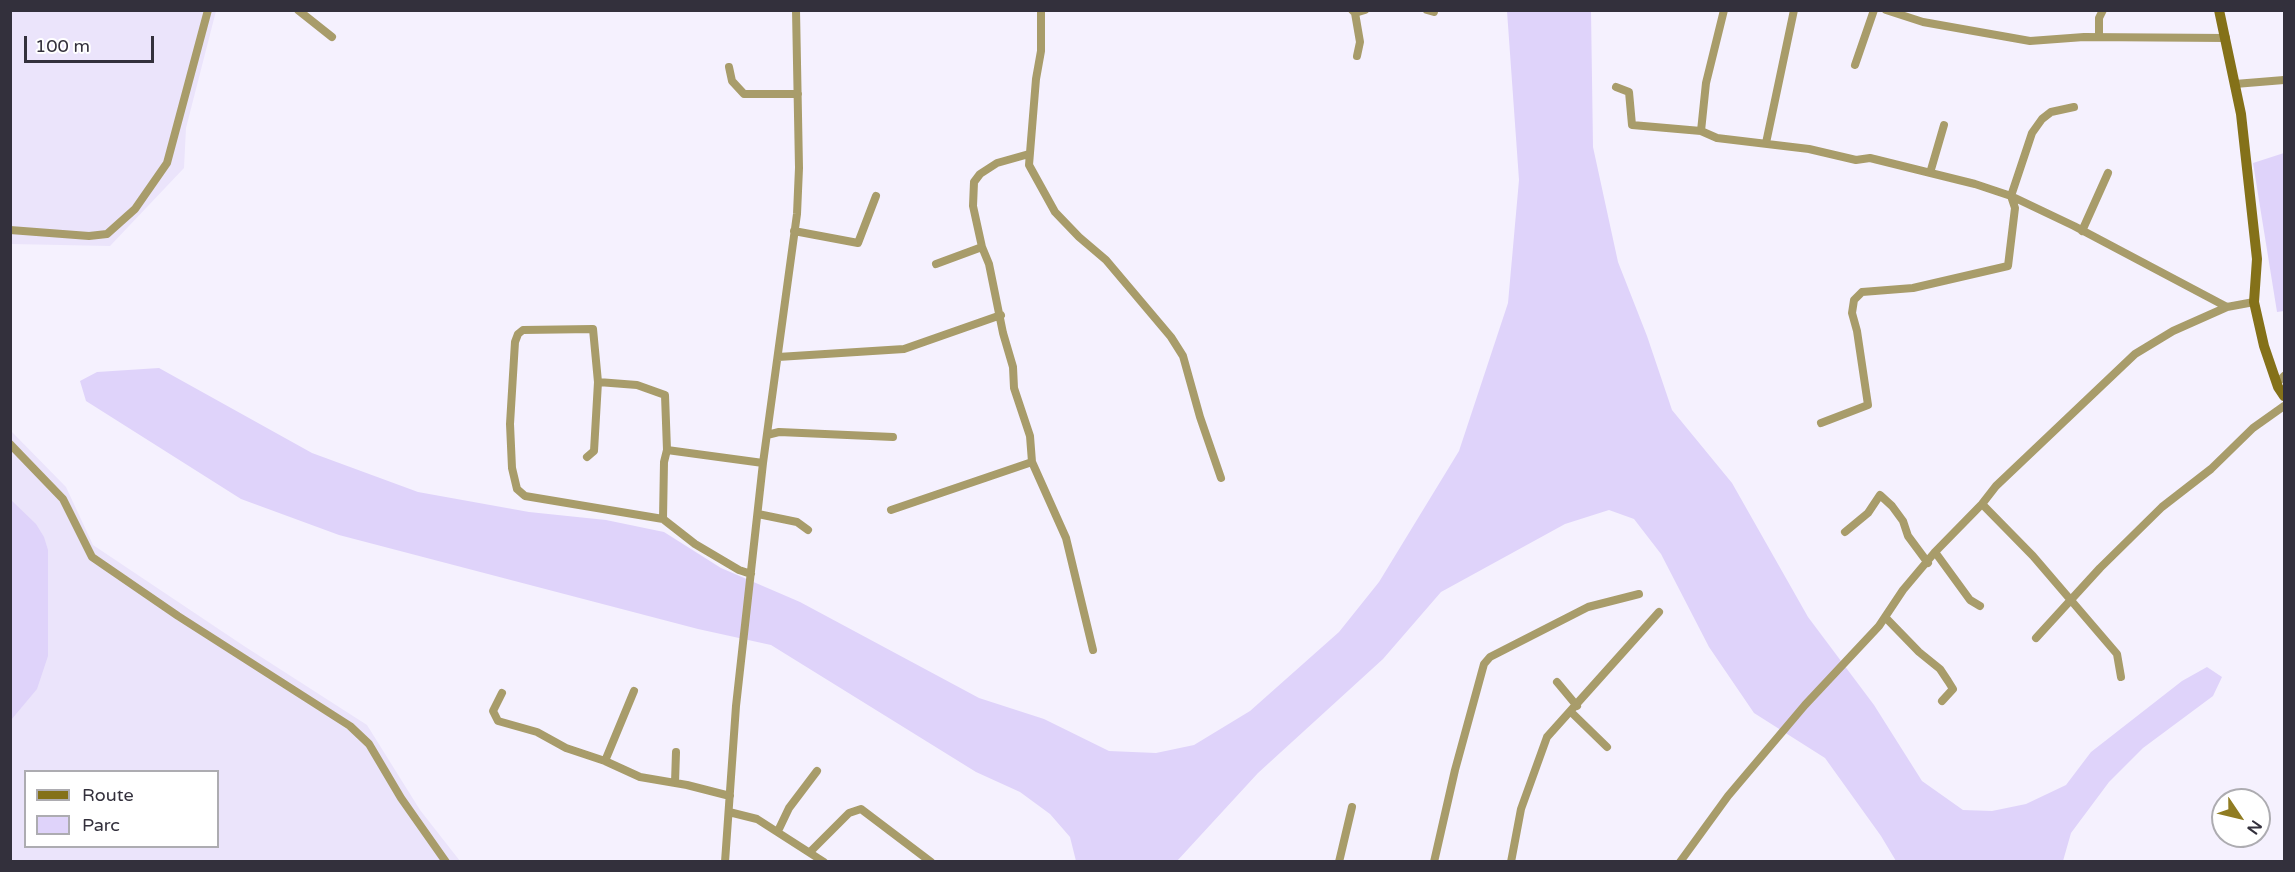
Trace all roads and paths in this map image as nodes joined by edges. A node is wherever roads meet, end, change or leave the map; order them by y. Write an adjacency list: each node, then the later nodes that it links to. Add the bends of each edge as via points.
1 (208, 10): 32 (street, via 166,164 135,208 108,234)
2 (298, 10): 13 (street)
3 (796, 10): 22 (street)
4 (1041, 10): 27 (street, via 1041,51)
5 (1365, 10): 12 (street)
6 (1724, 10): 25 (street, via 1706,83)
7 (1794, 10): 26 (street)
8 (1874, 10): 17 (street)
9 (1886, 10): 14 (street, via 1923,22 2010,38 2054,41)
10 (2103, 10): 14 (street, via 2099,18)
11 (2219, 10): 15 (street)
12 (1354, 12): 16 (street)
13 (332, 37)
14 (2100, 37): 15 (street)
15 (2226, 38): 20 (street)
16 (1357, 56)
17 (1855, 65)
18 (729, 67): 22 (street, via 732,81 744,94)
19 (2284, 80): 20 (street)
20 (2235, 84): 37 (street, via 2257,259)
21 (1616, 87): 25 (street, via 1629,92 1632,125)
22 (798, 94): 33 (street, via 799,168)
23 (2074, 107): 31 (street, via 2042,118 2032,133)
24 (1944, 125): 28 (street)
25 (1701, 131): 26 (street, via 1718,138)
26 (1766, 143): 28 (street, via 1856,160 1870,158)
27 (1029, 154): 35 (street, via 997,164 974,182 972,206); 53 (street, via 1029,165 1055,212 1106,260 1183,356)
28 (1930, 173): 31 (street)
29 (2108, 173): 34 (street)
30 (876, 196): 33 (street, via 858,243)
31 (2011, 196): 34 (street); 45 (street, via 2015,208 2008,266 1913,288 1862,292 1854,300 1852,313 1868,405)
32 (10, 230)
33 (794, 231): 40 (street)
34 (2082, 231): 38 (street)
35 (982, 247): 36 (street); 39 (street)
36 (936, 264)
37 (2254, 302): 38 (street); 41 (street, via 2264,346)
38 (2227, 307): 54 (street, via 2173,331 2135,354 1996,486)
39 (1001, 315): 40 (street, via 904,349); 51 (street, via 1014,388 1030,436)
40 (778, 357): 46 (street)
41 (2281, 380): 43 (street)
42 (598, 382): 49 (street, via 638,385 665,395); 50 (street, via 594,451); 57 (street, via 593,329 523,330 518,334 510,424 517,489 525,496)
43 (2284, 396)
44 (2284, 406): 64 (street, via 2162,507)
45 (1821, 423)
46 (767, 435): 47 (street, via 779,432); 52 (street)
47 (893, 437)
48 (10, 444): 87 (street, via 63,499 92,557 357,732 369,744)
49 (667, 450): 52 (street); 57 (street)
50 (587, 457)
51 (1032, 462): 55 (street); 69 (street, via 1066,538)
52 (763, 463): 56 (street)
53 (1221, 478)
54 (1982, 504): 60 (street); 64 (street)
55 (891, 510)
56 (758, 514): 58 (street, via 797,522); 62 (street)
57 (663, 519): 62 (street, via 694,544)
58 (808, 530)
59 (1845, 532): 61 (street, via 1868,513 1880,495 1892,506)
60 (1935, 552): 61 (street); 65 (street, via 1970,600)
61 (1928, 562): 67 (street)
62 (751, 574): 82 (street)
63 (1640, 594): 92 (street, via 1588,607 1490,657 1484,664)
64 (2071, 601): 68 (street); 70 (street, via 2117,654)
65 (1980, 606)
66 (1659, 612): 75 (street)
67 (1885, 617): 74 (street, via 1940,669 1953,689); 94 (street, via 1728,796)
68 (2036, 638)
69 (1093, 650)
70 (2121, 676)
71 (1557, 682): 75 (street)
72 (634, 691): 79 (street)
73 (502, 693): 79 (street, via 493,711 498,722 537,732 566,748)
74 (1942, 701)
75 (1576, 706): 76 (street)
76 (1570, 712): 77 (street); 93 (street, via 1540,749 1521,809)
77 (1607, 747)
78 (676, 752): 81 (street)
79 (605, 761): 81 (street, via 640,777)
80 (818, 771): 85 (street, via 789,808)
81 (675, 783): 82 (street)
82 (730, 796): 84 (street)
83 (1352, 807): 91 (street)
84 (729, 812): 85 (street, via 746,814); 88 (street)
85 (778, 831): 86 (street)
86 (811, 851): 89 (street); 90 (street, via 849,813 861,809)
87 (446, 861)
88 (725, 861)
89 (824, 861)
90 (931, 861)
91 (1339, 861)
92 (1434, 861)
93 (1511, 861)
94 (1680, 861)

